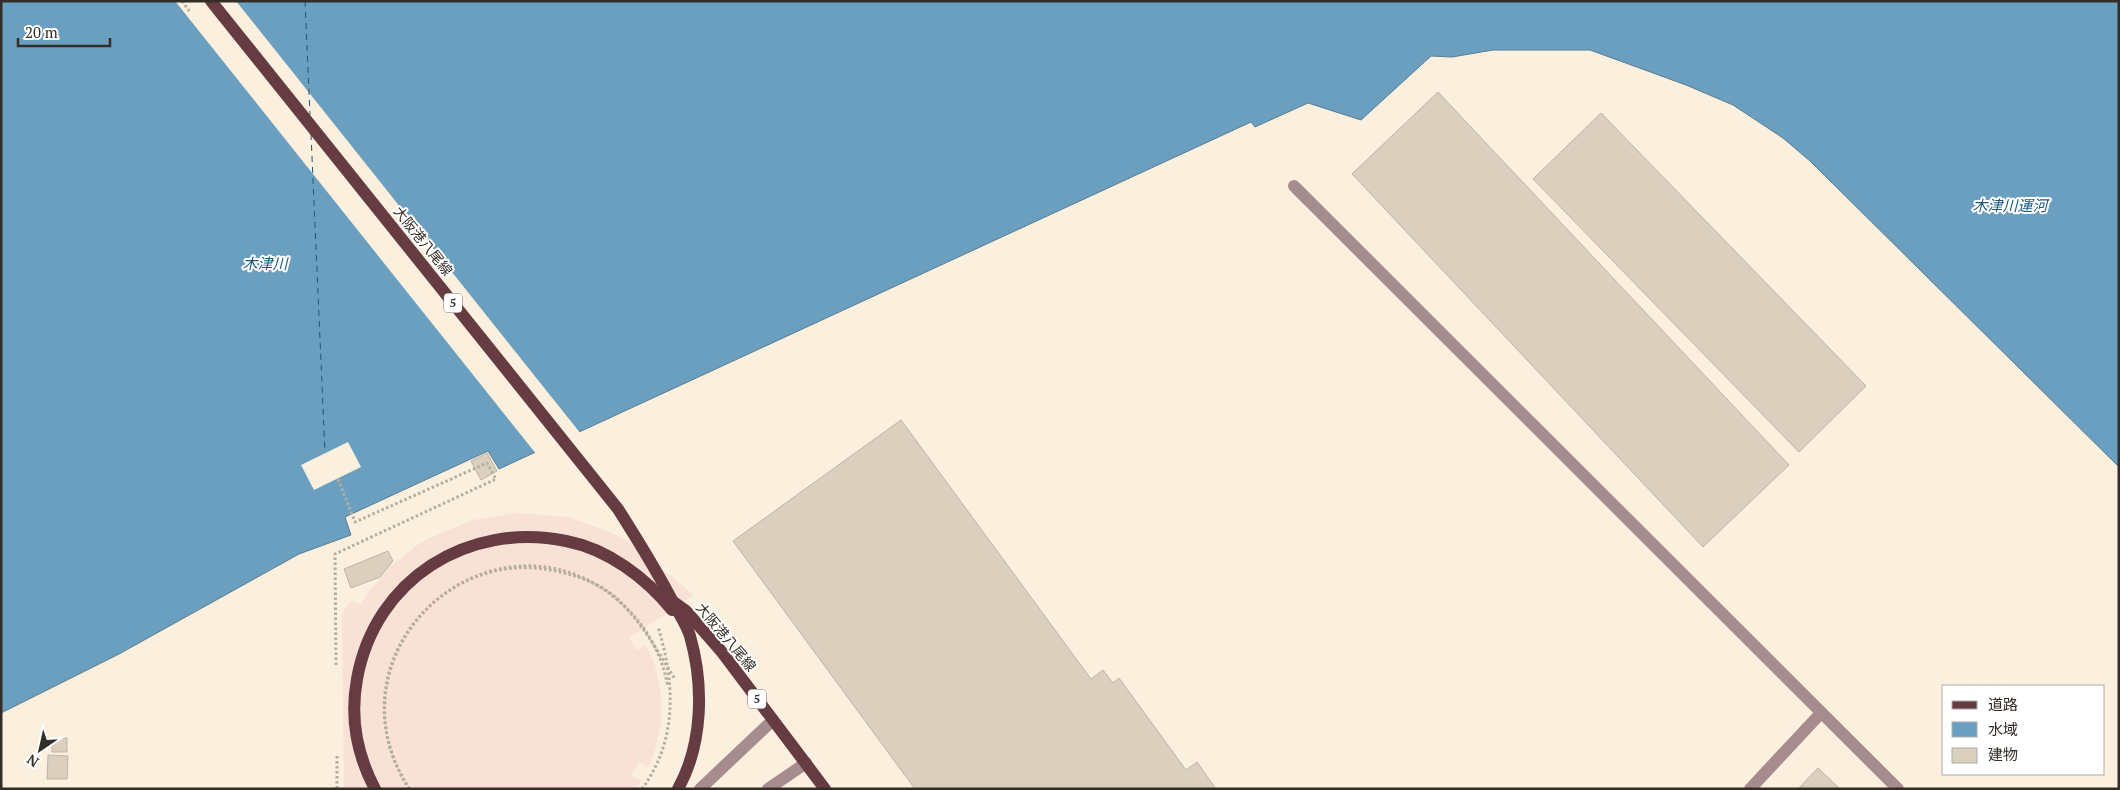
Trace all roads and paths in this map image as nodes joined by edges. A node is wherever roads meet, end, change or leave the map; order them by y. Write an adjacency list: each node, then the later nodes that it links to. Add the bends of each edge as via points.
1 (211, 1): 14 (main road, 大阪港八尾線 / 5, bridge, via 618,509 658,570 690,634 698,693 696,733)
2 (1294, 186): 8 (street)
3 (338, 479): 7 (path, via 355,522 487,463 496,479 335,554)
4 (618, 600): 6 (path, bridge); 12 (path, bridge, via 592,582 551,569 523,567 474,578 447,592 423,611 400,644 388,672 384,702 386,733 395,762); 13 (path, bridge, via 651,640 670,696 669,722 663,747)
5 (657, 624): 13 (path, bridge, via 668,669 670,722 660,759)
6 (648, 636)
7 (336, 668)
8 (1821, 713): 18 (street); 19 (street)
9 (773, 720): 10 (main road, 大阪港八尾線 / 5); 11 (main road, 大阪港八尾線 / 5, bridge, via 686,611 638,576 597,554 566,543 513,540 478,546 444,559 416,579 392,604 367,649 356,702 364,757); 15 (street)
10 (806, 763): 16 (street); 17 (main road, 大阪港八尾線 / 5)
11 (376, 789): 14 (main road, 大阪港八尾線 / 5, bridge, via 361,759 354,702 364,648 381,616 402,589 443,557 477,543 532,537 567,541 599,552 637,574 677,615 689,643 698,706 692,744)
12 (410, 789)
13 (642, 789)
14 (677, 789)
15 (700, 789)
16 (768, 789)
17 (825, 789)
18 (1750, 789)
19 (1898, 789)

